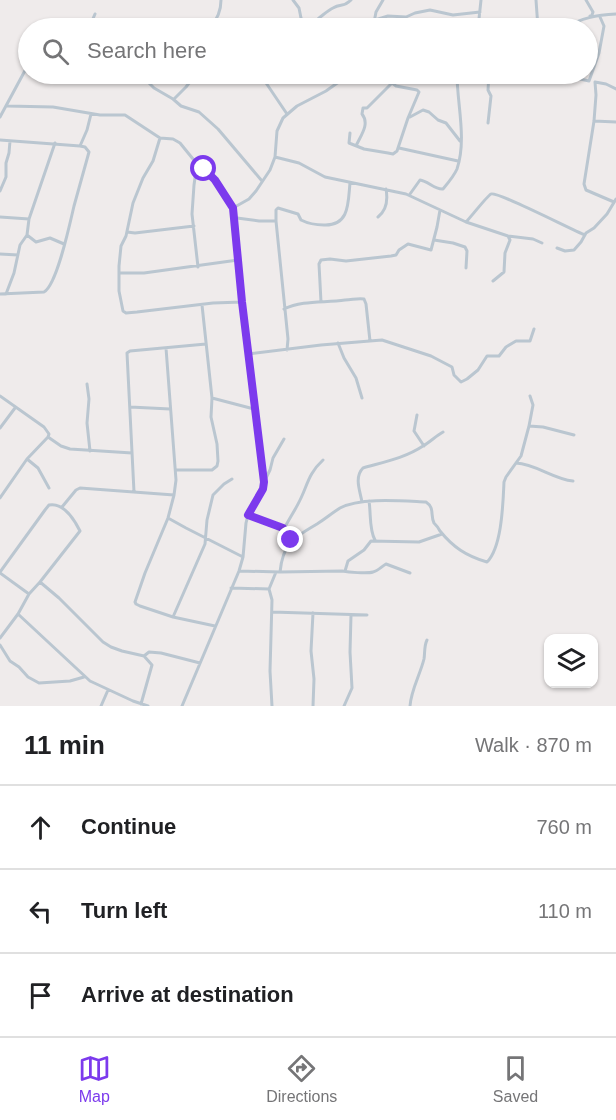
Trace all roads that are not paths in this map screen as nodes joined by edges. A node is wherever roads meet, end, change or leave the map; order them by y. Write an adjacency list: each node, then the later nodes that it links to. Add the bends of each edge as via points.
1 (221, 0): 14 (street)
2 (293, 0): 15 (street)
3 (351, 0): 16 (street)
4 (383, 0): 17 (street)
5 (481, 0): 8 (street)
6 (536, 0): 20 (street)
7 (586, 0): 12 (street, via 593,12)
8 (480, 12): 18 (street, via 453,15 430,10 406,17); 19 (street)
9 (95, 14): 13 (street)
10 (616, 15): 11 (street)
11 (600, 16): 12 (street); 21 (street, via 604,26)
12 (588, 17)
13 (93, 18)
14 (218, 18)
15 (301, 18)
16 (318, 18)
17 (375, 18)
18 (382, 18)
19 (479, 18)
20 (537, 18)
21 (598, 56)
22 (598, 83): 33 (street)
23 (19, 84): 35 (street)
24 (150, 84): 34 (street)
25 (188, 84): 34 (street)
26 (267, 84): 37 (street)
27 (336, 84): 37 (street)
28 (391, 84): 50 (street, via 363,108 366,123)
29 (393, 84): 39 (street, via 419,92)
30 (457, 84): 47 (street)
31 (488, 84): 42 (street)
32 (595, 84): 40 (street)
33 (616, 89)
34 (174, 99): 55 (street, via 199,112 218,129)
35 (7, 105): 36 (street); 38 (street)
36 (91, 114): 44 (street, via 125,115); 49 (street)
37 (287, 114): 52 (street, via 277,131)
38 (0, 117)
39 (408, 118): 47 (street, via 426,111 446,123); 51 (street)
40 (594, 121): 41 (street); 60 (street, via 585,188)
41 (616, 122)
42 (488, 123)
43 (350, 133): 50 (street, via 349,143)
44 (160, 138): 54 (street, via 180,143); 70 (street, via 153,161 142,177)
45 (0, 140): 46 (street)
46 (10, 141): 48 (street); 58 (street, via 6,177)
47 (460, 142): 53 (street)
48 (55, 143): 49 (street); 66 (street)
49 (80, 146): 75 (street, via 89,152)
50 (356, 146): 51 (street, via 393,154)
51 (399, 148): 53 (street)
52 (275, 157): 55 (street); 56 (street)
53 (458, 161): 59 (street, via 455,173 443,189 420,180)
54 (197, 163): 61 (street, via 215,180); 69 (street)
55 (263, 182): 61 (street, via 249,199)
56 (350, 183): 57 (street); 67 (street, via 347,207 338,224 312,225 298,214 278,208)
57 (386, 189): 59 (street); 64 (street, via 387,200)
58 (0, 191)
59 (410, 195): 62 (street)
60 (615, 200): 72 (street, via 607,214)
61 (233, 208): 65 (street)
62 (440, 210): 68 (street); 74 (street)
63 (0, 217): 66 (street)
64 (378, 217)
65 (234, 218): 67 (street); 80 (street)
66 (29, 219): 71 (street)
67 (276, 220): 90 (street)
68 (466, 222): 72 (street, via 495,193); 73 (street)
69 (194, 226): 70 (street); 81 (street)
70 (127, 232): 83 (street, via 120,252)
71 (27, 234): 75 (street, via 36,242 50,238); 79 (street)
72 (585, 235): 77 (street, via 574,250)
73 (508, 236): 76 (street); 84 (street, via 504,272)
74 (434, 240): 82 (street, via 465,247); 88 (street, via 431,250 408,244 391,256 321,260)
75 (64, 243): 86 (street, via 56,276 47,291)
76 (542, 243)
77 (557, 248)
78 (0, 254): 79 (street)
79 (18, 255): 86 (street)
80 (238, 260): 81 (street); 87 (street)
81 (198, 267): 83 (street)
82 (466, 268)
83 (119, 273): 89 (street, via 119,291 126,313)
84 (493, 281)
85 (0, 294): 86 (street)
86 (6, 294)
87 (242, 302): 89 (street); 97 (street)
88 (321, 302): 90 (street); 92 (street, via 364,299)
89 (201, 305): 94 (street)
90 (284, 309): 96 (street)
91 (534, 329): 92 (street, via 530,341 516,341 499,356 487,356 478,370 462,382 452,367 436,358 382,340)
92 (370, 341): 93 (street)
93 (338, 343): 96 (street); 102 (street)
94 (206, 344): 95 (street); 101 (street)
95 (166, 348): 104 (street, via 128,353); 105 (street)
96 (287, 350): 97 (street)
97 (248, 354): 106 (street)
98 (87, 384): 115 (street)
99 (0, 396): 103 (street)
100 (530, 396): 108 (street)
101 (212, 398): 106 (street); 122 (street, via 217,466 212,470)
102 (362, 398)
103 (16, 407): 109 (street); 112 (street, via 44,427)
104 (130, 407): 105 (street); 116 (street)
105 (171, 409): 122 (street)
106 (254, 409): 125 (street)
107 (417, 416): 114 (street, via 414,431)
108 (529, 426): 111 (street); 117 (street)
109 (0, 428)
110 (444, 432): 114 (street)
111 (574, 435)
112 (48, 437): 115 (street, via 70,449); 118 (street)
113 (284, 439): 125 (street)
114 (424, 446): 131 (street, via 360,470)
115 (90, 451): 116 (street)
116 (132, 453): 127 (street)
117 (521, 456): 120 (street); 121 (street)
118 (27, 459): 126 (street, via 38,468); 129 (street)
119 (323, 460): 135 (street, via 310,476)
120 (516, 463): 121 (street); 136 (street, via 504,482 499,537 489,561 459,550)
121 (523, 463): 124 (street, via 561,480)
122 (176, 470): 128 (street)
123 (232, 479): 137 (street, via 213,495)
124 (573, 481)
125 (264, 482): 133 (street)
126 (49, 488)
127 (134, 492): 128 (street); 132 (street, via 80,489)
128 (174, 495): 134 (street)
129 (0, 498)
130 (369, 501): 131 (street); 136 (street, via 426,502 432,507 435,524); 139 (street)
131 (362, 502): 138 (street, via 340,508)
132 (62, 507): 144 (street, via 49,505); 146 (street, via 80,531)
133 (248, 515): 135 (street); 140 (street)
134 (168, 518): 137 (street); 155 (street, via 135,604)
135 (284, 529): 138 (street)
136 (442, 534): 139 (street, via 419,542)
137 (205, 537): 140 (street); 155 (street)
138 (291, 540): 143 (street)
139 (375, 540): 142 (street, via 348,561)
140 (243, 557): 141 (street)
141 (239, 571): 143 (street); 147 (street)
142 (345, 571): 143 (street); 145 (street, via 372,573 390,564)
143 (278, 572): 148 (street)
144 (0, 573): 149 (street)
145 (410, 573)
146 (40, 582): 149 (street); 160 (street, via 103,642)
147 (231, 588): 148 (street); 156 (street)
148 (269, 589): 150 (street)
149 (29, 594): 152 (street)
150 (272, 612): 151 (street); 168 (street)
151 (313, 613): 153 (street); 169 (street)
152 (18, 614): 157 (street); 162 (street)
153 (351, 615): 154 (street); 170 (street, via 352,688)
154 (367, 615)
155 (173, 617): 156 (street)
156 (216, 626): 161 (street)
157 (0, 638)
158 (427, 640): 171 (street)
159 (0, 645): 162 (street, via 10,661 39,683)
160 (144, 656): 161 (street, via 157,652); 164 (street, via 152,665)
161 (200, 663): 167 (street)
162 (84, 677): 163 (street)
163 (108, 690): 164 (street); 165 (street)
164 (141, 704): 166 (street)
165 (101, 706)
166 (148, 706)
167 (182, 706)
168 (272, 706)
169 (313, 706)
170 (344, 706)
171 (410, 706)

